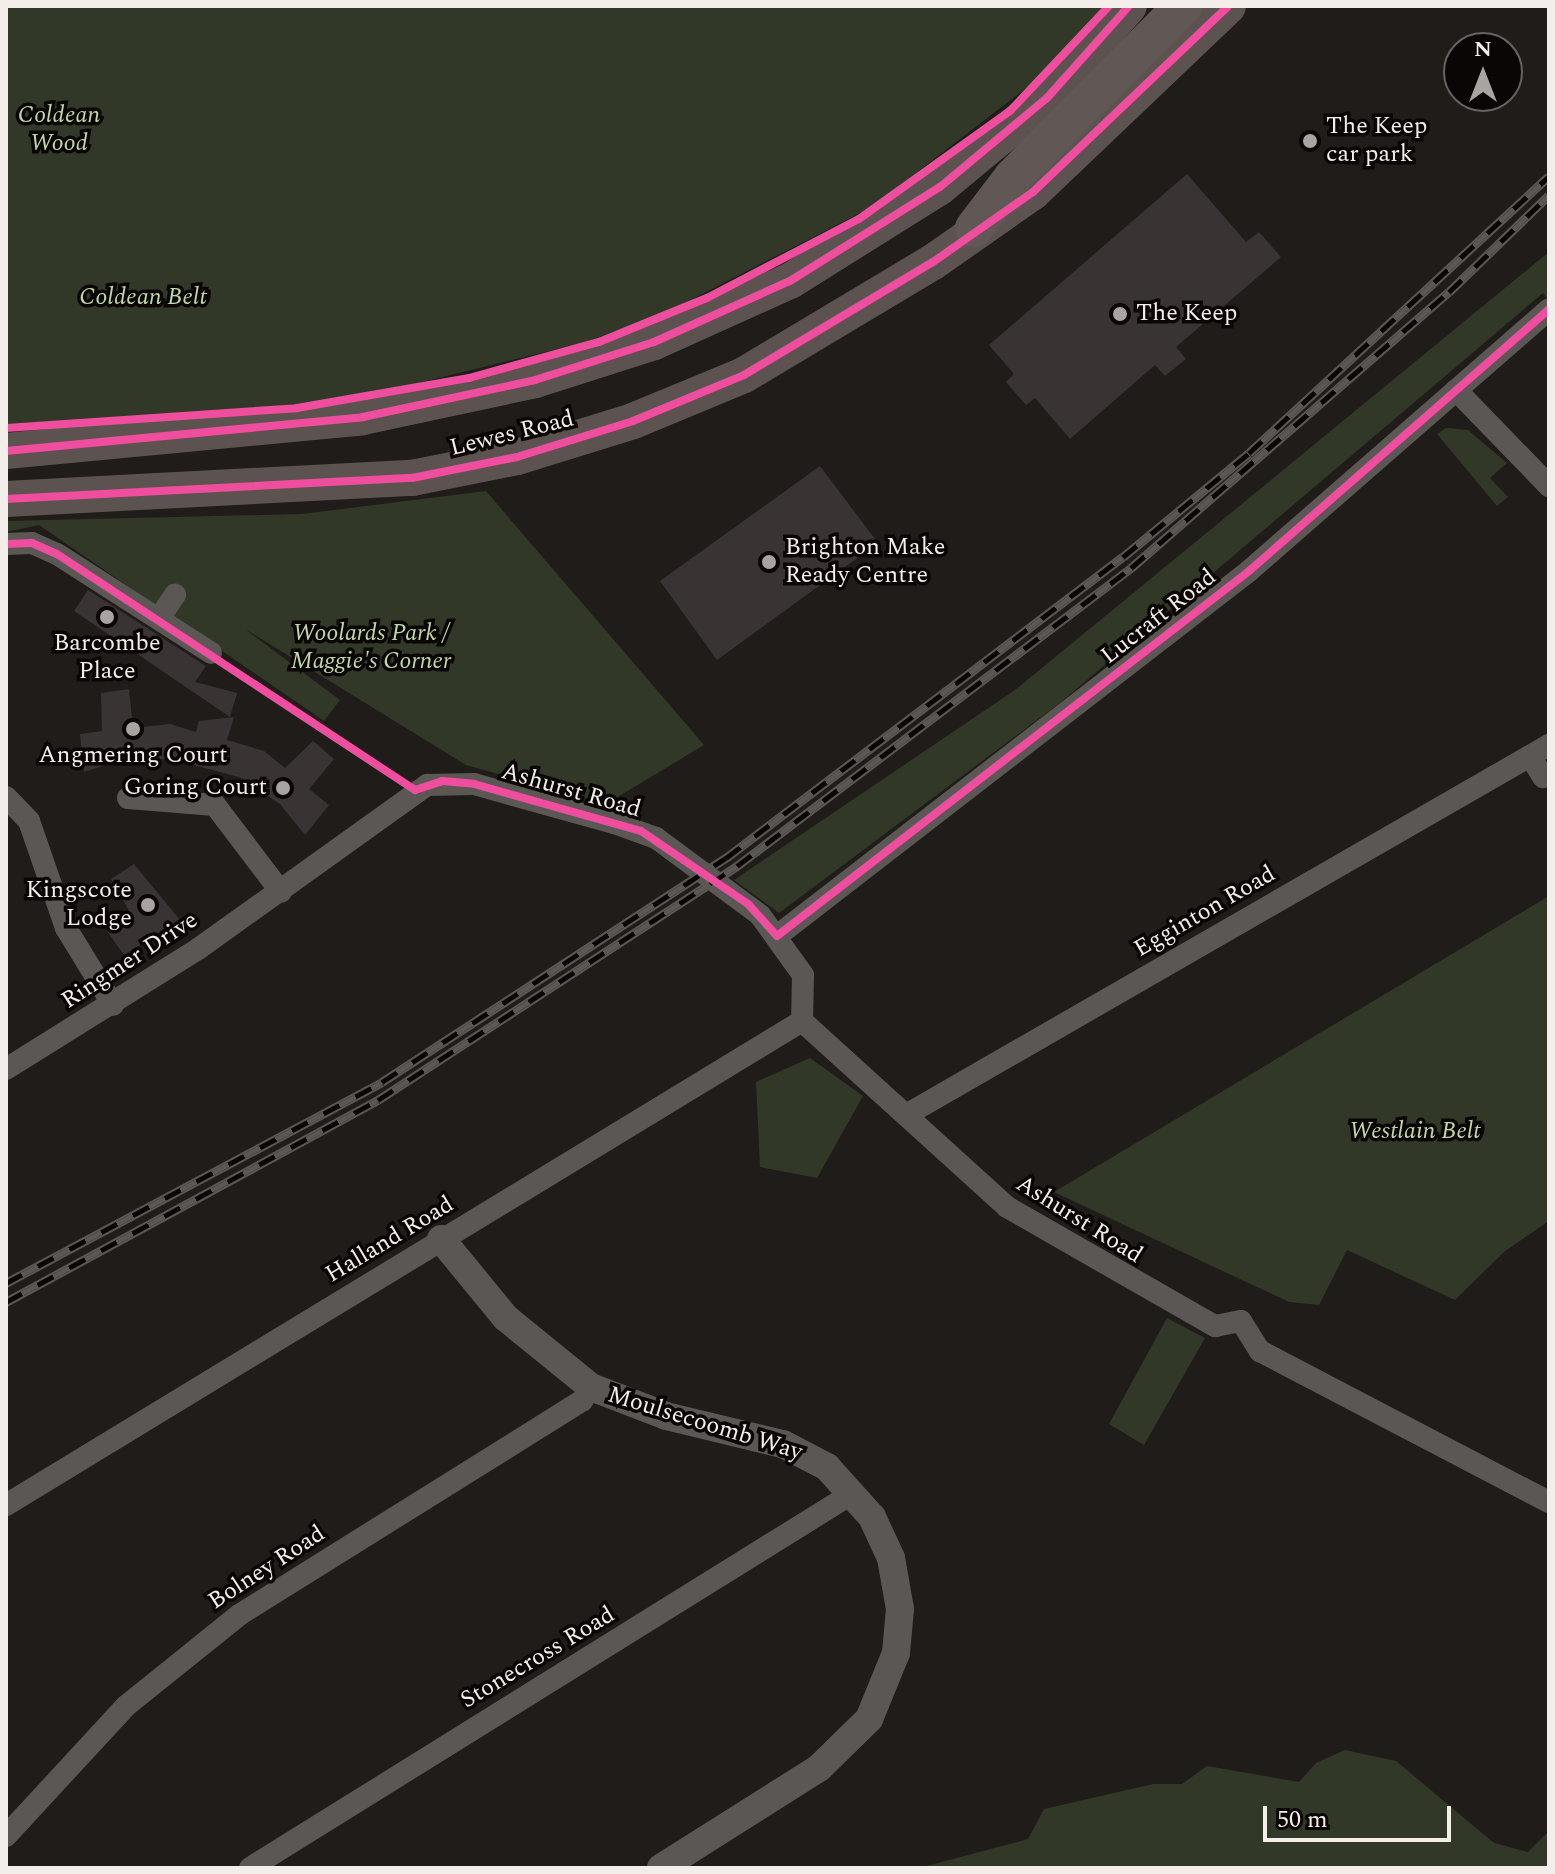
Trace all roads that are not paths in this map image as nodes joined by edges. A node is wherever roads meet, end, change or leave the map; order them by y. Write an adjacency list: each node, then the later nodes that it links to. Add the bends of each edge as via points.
1 (1129, 6): 7 (main road, Lewes Road, via 1047,98 940,187 790,281 654,342 535,380 363,417)
2 (1183, 6): 4 (highway, via 1013,177)
3 (1228, 6): 4 (main road, Lewes Road, via 1033,192)
4 (974, 228): 9 (main road, Lewes Road, via 840,324 744,375 517,457 412,478)
5 (1549, 309): 6 (street, Lucraft Road)
6 (1456, 390): 8 (street); 20 (street, Lucraft Road, via 1249,571)
7 (6, 451)
8 (1549, 486)
9 (6, 499)
10 (6, 544): 12 (street, via 32,543 57,554)
11 (175, 595): 12 (street)
12 (160, 617): 13 (street)
13 (211, 653)
14 (1539, 751): 15 (street, Egginton Road); 24 (street, Egginton Road)
15 (1543, 777)
16 (415, 790): 19 (street, Ringmer Drive); 20 (street, Ashurst Road, via 462,782 641,831 748,904)
17 (6, 797): 21 (street, via 29,821 66,928)
18 (128, 798): 19 (street, via 215,805)
19 (281, 892): 21 (street, Ringmer Drive)
20 (777, 936): 22 (street, Ashurst Road, via 805,982)
21 (113, 1005): 23 (street, Ringmer Drive)
22 (802, 1021): 24 (street, Ashurst Road); 25 (street, Halland Road)
23 (6, 1069)
24 (906, 1115): 28 (street, Ashurst Road, via 980,1186 1050,1236 1215,1326 1241,1321 1260,1351)
25 (441, 1239): 26 (street, Moulsecoomb Way, via 506,1318); 29 (street, Halland Road)
26 (591, 1387): 27 (street, Moulsecoomb Way, via 666,1416 793,1448); 30 (street, Bolney Road, via 582,1401 529,1436 239,1615 126,1706)
27 (853, 1493): 31 (street, Stonecross Road); 32 (street, Moulsecoomb Way, via 883,1538 897,1583 896,1653 880,1703 819,1768)
28 (1549, 1502)
29 (6, 1505)
30 (6, 1836)
31 (250, 1868)
32 (661, 1868)

